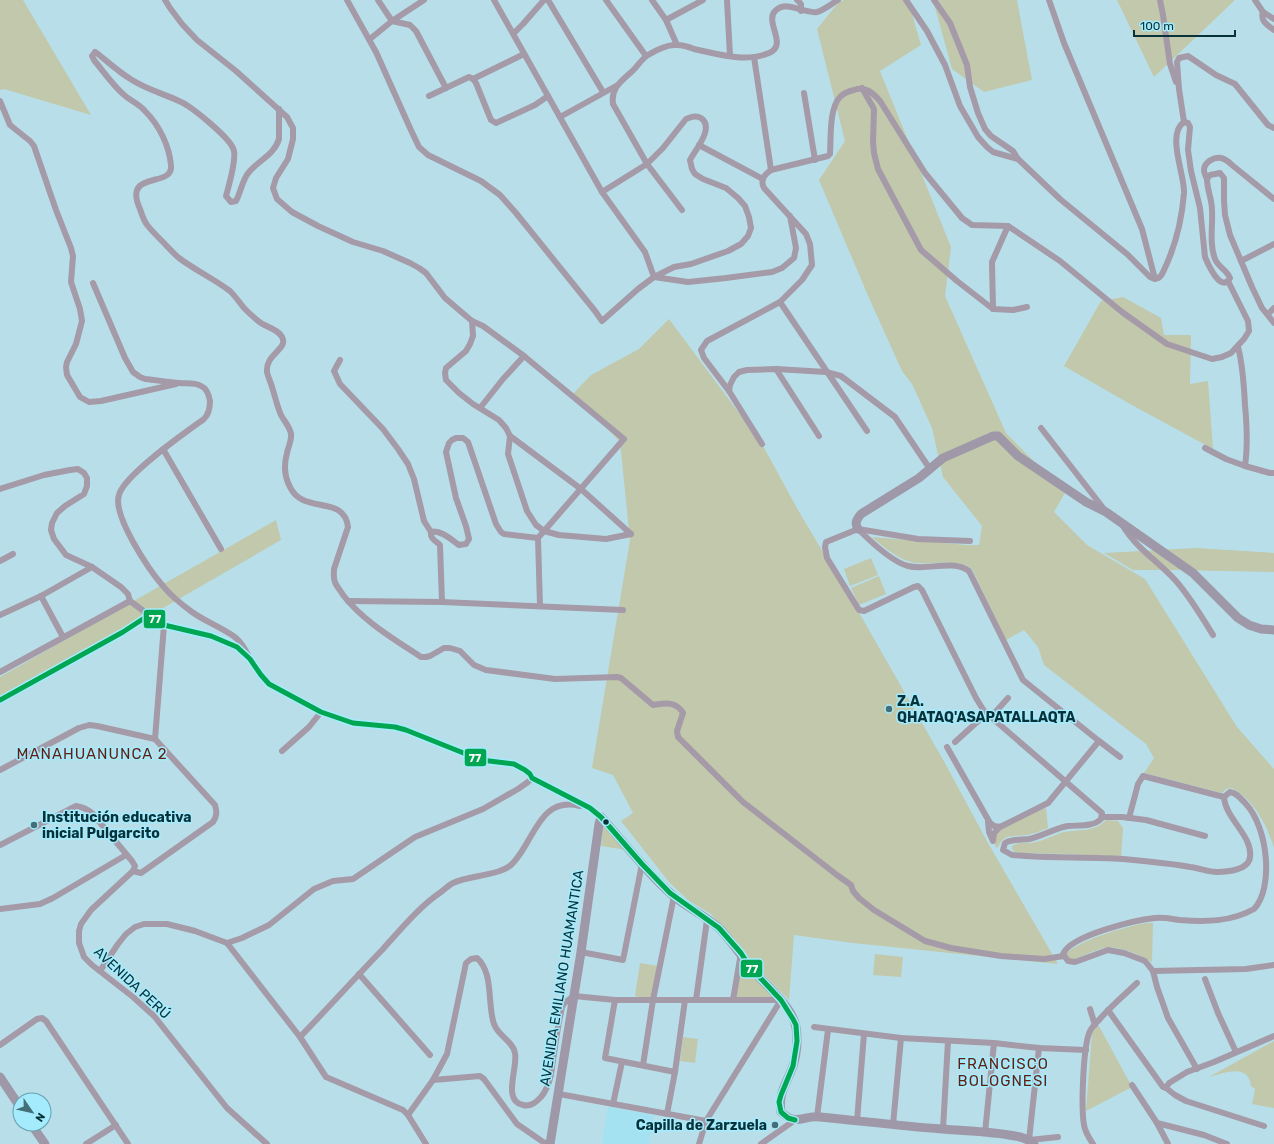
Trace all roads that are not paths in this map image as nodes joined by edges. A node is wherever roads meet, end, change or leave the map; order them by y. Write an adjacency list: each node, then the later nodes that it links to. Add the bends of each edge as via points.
1 (165, 0): 42 (street, via 197,40)
2 (347, 0): 26 (street)
3 (378, 0): 23 (street)
4 (424, 0): 23 (street)
5 (494, 0): 25 (street)
6 (544, 0): 25 (street)
7 (548, 0): 37 (street)
8 (606, 0): 29 (street)
9 (652, 0): 22 (street)
10 (703, 0): 22 (street)
11 (727, 0): 30 (street)
12 (797, 0): 19 (street, via 801,4)
13 (838, 0): 19 (street, via 817,12)
14 (906, 0): 47 (street, via 942,60 960,106 978,137 994,152)
15 (934, 0): 47 (street, via 950,23 967,65 972,93 985,128 991,136 1013,151)
16 (1049, 0): 61 (street, via 1064,43 1142,229)
17 (1160, 0): 36 (street, via 1170,64)
18 (1255, 0): 20 (street)
19 (801, 10): 31 (street, via 786,6 773,13 776,46 771,52)
20 (1263, 12): 21 (street); 24 (street, via 1263,21)
21 (1274, 19)
22 (666, 20): 27 (street)
23 (392, 21): 26 (street); 34 (street, via 410,25 416,31)
24 (1274, 30)
25 (514, 33): 28 (street)
26 (370, 39): 60 (street, via 419,148 500,195 602,321)
27 (677, 45): 29 (street); 30 (street)
28 (524, 54): 32 (street); 40 (street)
29 (646, 56): 33 (street)
30 (730, 56): 31 (street)
31 (754, 57): 50 (street)
32 (473, 79): 34 (street, via 469,77); 40 (street, via 491,120 496,123)
33 (616, 86): 37 (street); 49 (street, via 613,104)
34 (446, 88): 39 (street)
35 (862, 88): 48 (street, via 841,96 836,103 833,111 830,154 826,158); 57 (street, via 873,92 880,101 925,173 962,218 972,225); 67 (street, via 874,109 873,141 878,169 921,250)
36 (1179, 89): 44 (street); 45 (street, via 1177,62 1179,58 1188,56 1235,84 1268,125)
37 (603, 92): 43 (street)
38 (804, 93): 48 (street)
39 (429, 96)
40 (548, 96): 43 (street)
41 (0, 101): 76 (street, via 10,125 34,146 71,248 71,282 82,321 66,367 80,397 89,402 100,401)
42 (279, 109): 69 (street, via 293,128 293,139 288,159 273,188 277,199 292,212 318,226 419,268 426,273 445,298); 104 (street, via 277,144 269,155 250,171 236,201 231,202 226,196 235,152 221,133 181,101 133,81 95,52 92,56 122,94 145,110 164,138 170,171 142,184 135,194 147,226 179,258 231,292 246,310 282,337 283,344 272,356 268,372 280,414 291,434 285,465 286,479 295,495 301,499 335,508 344,514 348,527 333,575 335,583)
43 (560, 117): 53 (street)
44 (1184, 122): 61 (street, via 1177,130 1176,136 1184,191 1182,209 1167,263 1161,276); 62 (street, via 1190,127 1188,150 1200,208 1205,257 1216,277 1221,282)
45 (1274, 128)
46 (699, 145): 49 (street, via 706,134 706,124 697,116 691,117 686,119 663,148); 51 (street); 60 (street, via 690,160 695,174 726,188 738,198 745,206 751,228 742,244 692,264 674,267)
47 (1018, 159): 61 (street, via 1065,203)
48 (815, 160): 50 (street)
49 (646, 164): 53 (street); 55 (street)
50 (771, 170): 51 (street)
51 (763, 179): 56 (street, via 764,188)
52 (1207, 179): 54 (street, via 1204,170 1206,165 1210,160 1220,158 1226,160); 59 (street, via 1214,173 1220,173 1224,178 1225,215); 62 (street, via 1212,208 1212,246 1216,261 1229,273)
53 (602, 192): 60 (street, via 645,252)
54 (1274, 199)
55 (682, 210)
56 (790, 216): 60 (street, via 796,253 782,268 772,272 688,282); 64 (street, via 806,234 810,244 812,265 802,280)
57 (1008, 226): 67 (street, via 992,262); 71 (street, via 1060,261 1116,307 1167,344 1212,359 1226,356)
58 (1274, 244): 59 (street)
59 (1241, 260): 68 (street, via 1262,308)
60 (654, 277)
61 (1155, 279)
62 (1228, 281): 71 (street, via 1249,326)
63 (93, 283): 76 (street, via 133,372 140,377)
64 (780, 302): 75 (street); 77 (street, via 703,345 701,350 704,358)
65 (1027, 307): 67 (street, via 1013,310)
66 (1274, 308): 68 (street)
67 (993, 309)
68 (1268, 314): 70 (street)
69 (472, 321): 72 (street); 78 (street, via 470,344 466,351 446,368 445,373 446,380 459,393)
70 (1274, 323)
71 (1238, 347): 86 (street, via 1247,431)
72 (524, 356): 78 (street); 90 (street, via 624,439)
73 (340, 360): 95 (street, via 334,371 335,376 383,429 408,464 424,521)
74 (776, 369): 75 (street); 77 (street, via 740,372 734,377); 82 (street)
75 (826, 372): 80 (street); 87 (street, via 841,376 895,417)
76 (180, 383): 85 (street, via 202,386 210,400 208,415)
77 (729, 392): 83 (street)
78 (480, 408): 81 (street, via 499,420)
79 (1040, 428): 91 (street)
80 (867, 431)
81 (510, 436): 90 (street); 94 (street, via 508,454 527,511 536,525)
82 (819, 436)
83 (762, 444)
84 (1205, 448): 86 (street)
85 (163, 450): 98 (street); 114 (street, via 126,483 118,495 119,509 127,530 146,565 162,585 201,619 237,638)
86 (1245, 466): 88 (street)
87 (930, 469): 91 (street, via 943,458 998,436 1018,456 1086,502); 93 (street, via 861,514 856,521)
88 (1274, 473)
89 (0, 489): 101 (street, via 70,470 78,469 84,473 87,478 84,494 57,513 51,530 54,539 66,555)
90 (581, 489): 94 (street); 94 (street, via 630,534 606,539 559,535)
91 (1106, 512): 92 (street)
92 (1121, 522): 111 (street, via 1193,573 1238,618 1261,629); 112 (street, via 1129,536 1176,582)
93 (858, 529): 97 (street, via 918,539); 119 (street, via 826,542 825,547 827,558 859,610 864,611 918,586 976,698); 121 (street, via 881,551 909,566 959,566 970,571 1023,680)
94 (544, 531): 96 (street)
95 (431, 532): 96 (street, via 439,532 459,545 466,544 469,539 456,498 446,452 452,440 463,438 468,442 501,532); 105 (street, via 430,536 440,545)
96 (538, 538): 106 (street)
97 (970, 541)
98 (220, 549)
99 (13, 554): 100 (street)
100 (0, 561)
101 (92, 567): 102 (street); 103 (street, via 121,587 128,594)
102 (41, 596): 108 (street); 113 (street)
103 (130, 601): 109 (street); 113 (street)
104 (348, 601): 105 (street); 149 (street, via 358,612 421,657 450,648 486,670 555,679 617,676 653,705 674,704 683,714 678,737 743,802 847,881 859,898 874,910 925,941 951,948 1001,956 1044,959)
105 (442, 602): 106 (street)
106 (540, 606): 107 (street)
107 (623, 610)
108 (0, 615)
109 (148, 615): 110 (street); 117 (street, via 123,632)
110 (164, 625): 114 (street, via 211,636 237,647); 120 (street)
111 (1274, 630)
112 (1212, 635)
113 (64, 637): 115 (street)
114 (250, 659): 118 (street, via 269,684)
115 (0, 672)
116 (1008, 698): 119 (street)
117 (0, 700)
118 (321, 712): 124 (street); 127 (street, via 353,723 406,730 481,760 514,764 525,770)
119 (989, 715): 122 (street); 128 (street)
120 (155, 739): 126 (street, via 89,725); 141 (street, via 214,805 217,812 212,822 141,873)
121 (1098, 741): 125 (street); 128 (street)
122 (955, 742)
123 (947, 748): 134 (street)
124 (282, 752)
125 (1120, 757)
126 (0, 770)
127 (532, 778): 130 (street); 146 (street, via 483,809 415,837 353,879 333,881 314,889 269,925)
128 (1066, 782): 132 (street, via 1099,810); 135 (street, via 1048,803)
129 (1224, 797): 132 (street, via 1225,808 1243,834 1250,850 1249,861 1237,869 1216,872 1123,859 1012,855 1003,850 1005,843 1009,841 1030,838 1068,826 1094,824); 133 (street, via 1143,776 1138,784); 139 (street, via 1230,792 1235,792 1250,808 1270,847)
130 (590, 808): 131 (street); 153 (street, via 570,804 554,807 544,816 513,864 501,871 453,883 439,893)
131 (601, 817): 140 (street); 147 (street, AVENIDA EMILIANO HUAMANTICA)
132 (1102, 817): 133 (street)
133 (1129, 818): 136 (street)
134 (988, 820): 135 (street, via 992,825); 135 (street, via 993,841 994,833)
135 (1000, 827)
136 (1205, 836)
137 (0, 845): 138 (street, via 76,806 92,814)
138 (126, 855): 141 (street, via 135,866); 144 (street, via 40,904)
139 (1273, 862)
140 (642, 864): 143 (street); 147 (street, via 623,960)
141 (133, 871): 151 (street, AVENIDA PERÚ, via 91,910 81,924 79,943 84,957)
142 (1270, 890): 149 (street, via 1255,908 1233,918 1219,921 1155,918 1112,927 1085,937 1067,948)
143 (674, 896): 145 (street); 158 (street)
144 (0, 910)
145 (707, 920): 148 (street, via 719,928); 160 (street)
146 (227, 943): 151 (street, via 166,924 144,924 126,934); 170 (street)
147 (581, 952): 156 (street, AVENIDA EMILIANO HUAMANTICA)
148 (741, 953): 161 (street); 162 (street, via 750,967)
149 (1064, 956): 152 (street, via 1068,961 1075,962 1104,950 1113,950 1145,961)
150 (1274, 965): 152 (street, via 1246,969)
151 (100, 971): 208 (street, AVENIDA PERÚ, via 154,1016 227,1108)
152 (1153, 971): 181 (street, via 1168,1018)
153 (359, 974): 170 (street); 178 (street)
154 (1205, 979): 177 (street)
155 (1137, 983): 164 (street)
156 (574, 996): 157 (street); 184 (street, via 563,1005 546,1090 538,1101 529,1106 521,1105 513,1098 512,1092 516,1060 514,1048 494,1026 486,971 477,958 470,959 466,963 446,1054); 187 (street, AVENIDA EMILIANO HUAMANTICA)
157 (615, 1000): 158 (street); 179 (street, via 605,1058)
158 (653, 1000): 159 (street); 180 (street)
159 (685, 1000): 160 (street); 182 (street)
160 (696, 1000): 161 (street)
161 (733, 1000): 162 (street)
162 (781, 1000): 193 (street, via 794,1019 797,1041 793,1066 779,1102 781,1112); 194 (street)
163 (1090, 1009): 165 (street)
164 (1108, 1010): 165 (street); 186 (street, via 1158,1082)
165 (1095, 1025): 176 (street, via 1088,1035)
166 (814, 1027): 167 (street)
167 (828, 1030): 168 (street); 192 (street)
168 (864, 1034): 171 (street); 195 (street)
169 (1274, 1036): 177 (street)
170 (300, 1037): 191 (street, via 328,1079 398,1107)
171 (901, 1038): 172 (street); 198 (street)
172 (948, 1041): 173 (street); 200 (street)
173 (994, 1043): 175 (street); 202 (street)
174 (0, 1045): 197 (street, via 37,1018 42,1018)
175 (1039, 1048): 176 (street); 204 (street)
176 (1086, 1050): 214 (street, via 1083,1120)
177 (1236, 1052): 181 (street)
178 (430, 1055)
179 (622, 1062): 180 (street); 189 (street)
180 (643, 1065): 182 (street)
181 (1197, 1069): 186 (street, via 1169,1083)
182 (675, 1072): 190 (street)
183 (0, 1077): 188 (street)
184 (433, 1080): 191 (street); 210 (street, via 480,1076 517,1124)
185 (1132, 1085): 196 (street)
186 (1166, 1088): 199 (street, via 1186,1101)
187 (559, 1094): 189 (street); 211 (street, AVENIDA EMILIANO HUAMANTICA)
188 (12, 1095)
189 (613, 1104): 190 (street)
190 (667, 1114): 194 (street)
191 (408, 1115): 209 (street)
192 (817, 1117): 193 (street); 195 (street)
193 (794, 1120): 213 (street)
194 (706, 1121): 212 (street)
195 (857, 1121): 198 (street)
196 (1157, 1123): 215 (street); 216 (street, via 1204,1135)
197 (116, 1125): 206 (street); 207 (street)
198 (893, 1125): 200 (street)
199 (1264, 1126)
200 (943, 1129): 202 (street)
201 (37, 1132): 205 (street)
202 (985, 1133): 204 (street, via 1014,1136)
203 (1058, 1137): 204 (street)
204 (1031, 1142)
205 (45, 1144)
206 (86, 1144)
207 (128, 1144)
208 (267, 1144)
209 (426, 1144)
210 (546, 1144)
211 (550, 1144)
212 (699, 1144)
213 (761, 1144)
214 (1093, 1144)
215 (1168, 1144)
216 (1227, 1144)

